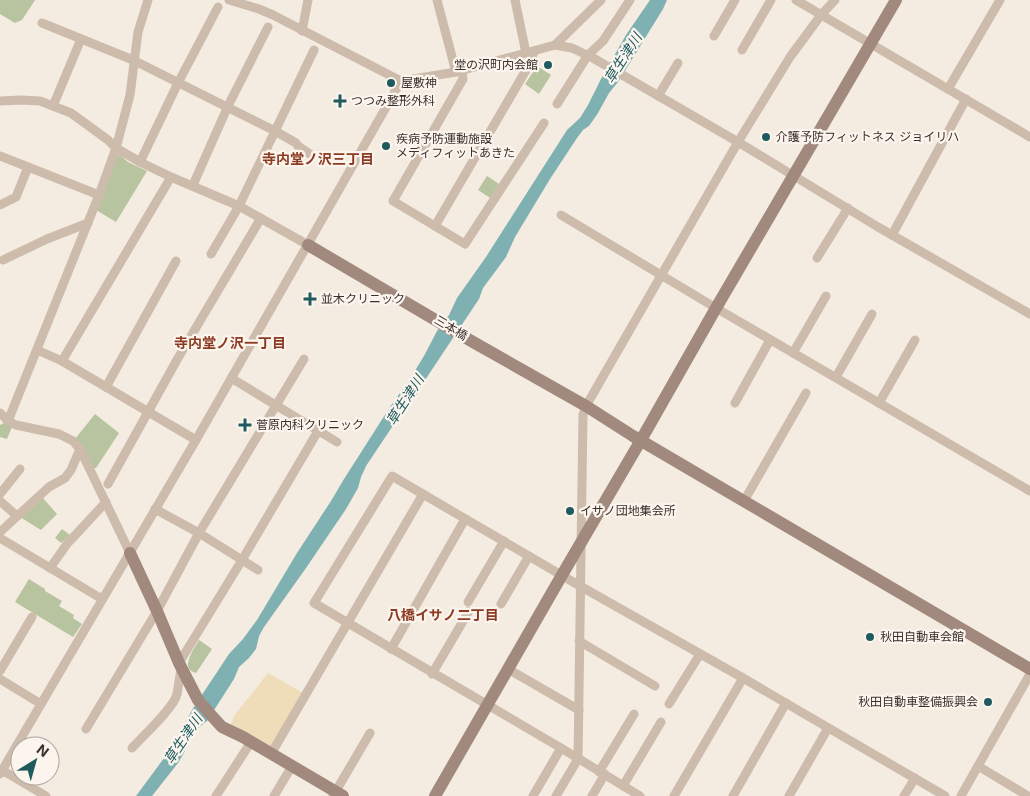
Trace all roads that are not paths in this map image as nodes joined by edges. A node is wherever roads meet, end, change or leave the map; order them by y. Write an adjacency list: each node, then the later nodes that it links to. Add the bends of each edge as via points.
1 (148, 0): 27 (street)
2 (228, 0): 18 (street, via 259,9)
3 (308, 0): 18 (street)
4 (438, 0): 29 (street)
5 (515, 0): 25 (street)
6 (601, 0): 22 (street)
7 (630, 0): 26 (street)
8 (735, 0): 19 (street)
9 (771, 0): 24 (street)
10 (796, 0): 15 (street)
11 (835, 0): 15 (street)
12 (896, 0): 21 (street)
13 (1000, 0): 32 (street)
14 (218, 7): 31 (street)
15 (821, 15): 21 (street); 42 (street, via 790,57)
16 (42, 23): 20 (street)
17 (268, 27): 38 (street)
18 (302, 30): 30 (street)
19 (714, 36)
20 (81, 39): 27 (street); 37 (street)
21 (871, 44): 32 (street); 48 (street)
22 (556, 45): 25 (street); 26 (street)
23 (314, 50): 40 (street)
24 (742, 50)
25 (530, 52): 29 (street); 58 (street, via 529,65)
26 (591, 56): 33 (street); 36 (street)
27 (133, 60): 31 (street); 43 (street, via 130,95)
28 (678, 63): 33 (street)
29 (459, 72): 30 (street); 58 (street, via 464,79 392,201)
30 (402, 81): 60 (street)
31 (178, 83): 38 (street); 46 (street)
32 (948, 89): 34 (street)
33 (658, 96): 42 (street)
34 (966, 99): 41 (street); 59 (street)
35 (0, 101): 37 (street, via 21,100)
36 (557, 104)
37 (52, 106): 43 (street, via 71,113)
38 (228, 106): 40 (street); 50 (street)
39 (544, 123): 58 (street, via 465,244)
40 (275, 131): 44 (street); 53 (street)
41 (1030, 137)
42 (738, 142): 48 (street); 65 (street)
43 (116, 148): 46 (street); 51 (street)
44 (310, 154)
45 (0, 156): 47 (street)
46 (140, 162): 49 (street)
47 (28, 167): 51 (street); 52 (street, via 16,197)
48 (793, 175): 54 (street); 67 (street)
49 (171, 177): 50 (street); 75 (street)
50 (193, 186): 53 (street)
51 (99, 195): 57 (street)
52 (0, 204)
53 (239, 206): 56 (street); 61 (street)
54 (848, 208): 59 (street); 62 (street)
55 (561, 215): 65 (street)
56 (261, 218): 60 (street); 85 (street)
57 (88, 223): 63 (street); 72 (street)
58 (435, 226)
59 (892, 235): 69 (street)
60 (308, 245): 77 (street); 83 (street, 三本橋)
61 (211, 254)
62 (817, 258)
63 (3, 260)
64 (176, 261): 78 (street)
65 (661, 275): 67 (street); 83 (street)
66 (826, 296): 73 (street)
67 (716, 308): 70 (street); 89 (street)
68 (872, 314): 76 (street)
69 (1030, 314)
70 (770, 340): 73 (street); 80 (street)
71 (915, 340): 81 (street)
72 (37, 350): 75 (street); 86 (street)
73 (793, 353): 76 (street)
74 (304, 359): 82 (street)
75 (62, 362): 78 (street)
76 (836, 377): 81 (street)
77 (231, 378): 82 (street); 88 (street)
78 (106, 387): 85 (street)
79 (806, 393): 98 (street)
80 (735, 403)
81 (879, 403): 94 (street)
82 (276, 404): 87 (street); 104 (street)
83 (586, 406): 89 (street, 三本橋); 107 (street, via 583,415)
84 (0, 413): 86 (street)
85 (148, 413): 88 (street); 93 (street)
86 (8, 421): 91 (street, via 59,434)
87 (318, 431): 90 (street); 110 (street)
88 (196, 440): 100 (street)
89 (641, 440): 98 (street, 三本橋); 107 (street)
90 (337, 442)
91 (80, 449): 99 (street); 101 (street, via 65,478 49,487)
92 (20, 469): 95 (street)
93 (108, 484)
94 (1030, 490)
95 (0, 494)
96 (423, 494): 102 (street); 119 (street); 119 (street, via 392,476 314,603)
97 (0, 501): 101 (street)
98 (744, 501): 125 (street, 三本橋)
99 (106, 502): 108 (street); 111 (street, via 67,544)
100 (155, 509): 104 (street); 108 (street)
101 (17, 516): 103 (street)
102 (465, 519): 106 (street); 121 (street)
103 (0, 532)
104 (200, 533): 110 (street); 117 (street)
105 (0, 538): 111 (street)
106 (504, 541): 109 (street); 127 (street)
107 (581, 542): 113 (street); 114 (street)
108 (130, 553): 115 (street); 117 (street)
109 (529, 556): 113 (street); 116 (street)
110 (242, 560): 112 (street); 123 (street)
111 (50, 568): 115 (street)
112 (258, 570)
113 (562, 575): 114 (street); 124 (street)
114 (580, 586): 120 (street); 122 (street)
115 (102, 599): 133 (street)
116 (501, 604)
117 (157, 610): 123 (street); 140 (street)
118 (32, 616): 126 (street)
119 (347, 623): 121 (street); 145 (street)
120 (579, 641): 131 (street); 136 (street)
121 (390, 649): 127 (street)
122 (700, 654): 129 (street); 134 (street)
123 (180, 665): 142 (street, via 198,700 222,727); 143 (street, via 177,695 173,702)
124 (508, 669): 135 (street); 136 (street)
125 (1030, 669)
126 (0, 671)
127 (432, 674): 135 (street)
128 (1030, 674): 148 (street)
129 (743, 678): 132 (street); 162 (street)
130 (0, 680): 133 (street)
131 (655, 686)
132 (786, 703): 139 (street); 163 (street)
133 (41, 704): 149 (street)
134 (669, 704)
135 (488, 705): 144 (street); 157 (street)
136 (579, 710): 146 (street)
137 (634, 714): 150 (street)
138 (661, 722): 152 (street)
139 (828, 728): 151 (street); 164 (street)
140 (86, 729)
141 (370, 734): 153 (street)
142 (251, 742): 145 (street); 155 (street)
143 (132, 748)
144 (562, 748): 146 (street); 158 (street)
145 (271, 754): 147 (street)
146 (578, 759): 150 (street); 159 (street)
147 (292, 766): 153 (street); 156 (street)
148 (978, 766): 167 (street); 168 (street)
149 (1, 772): 154 (street)
150 (602, 773): 152 (street); 160 (street)
151 (915, 778): 165 (street); 166 (street)
152 (624, 786): 161 (street)
153 (337, 794)
154 (46, 796)
155 (216, 796)
156 (274, 796)
157 (435, 796)
158 (533, 796)
159 (556, 796)
160 (592, 796)
161 (640, 796)
162 (674, 796)
163 (733, 796)
164 (789, 796)
165 (904, 796)
166 (945, 796)
167 (961, 796)
168 (1028, 796)

